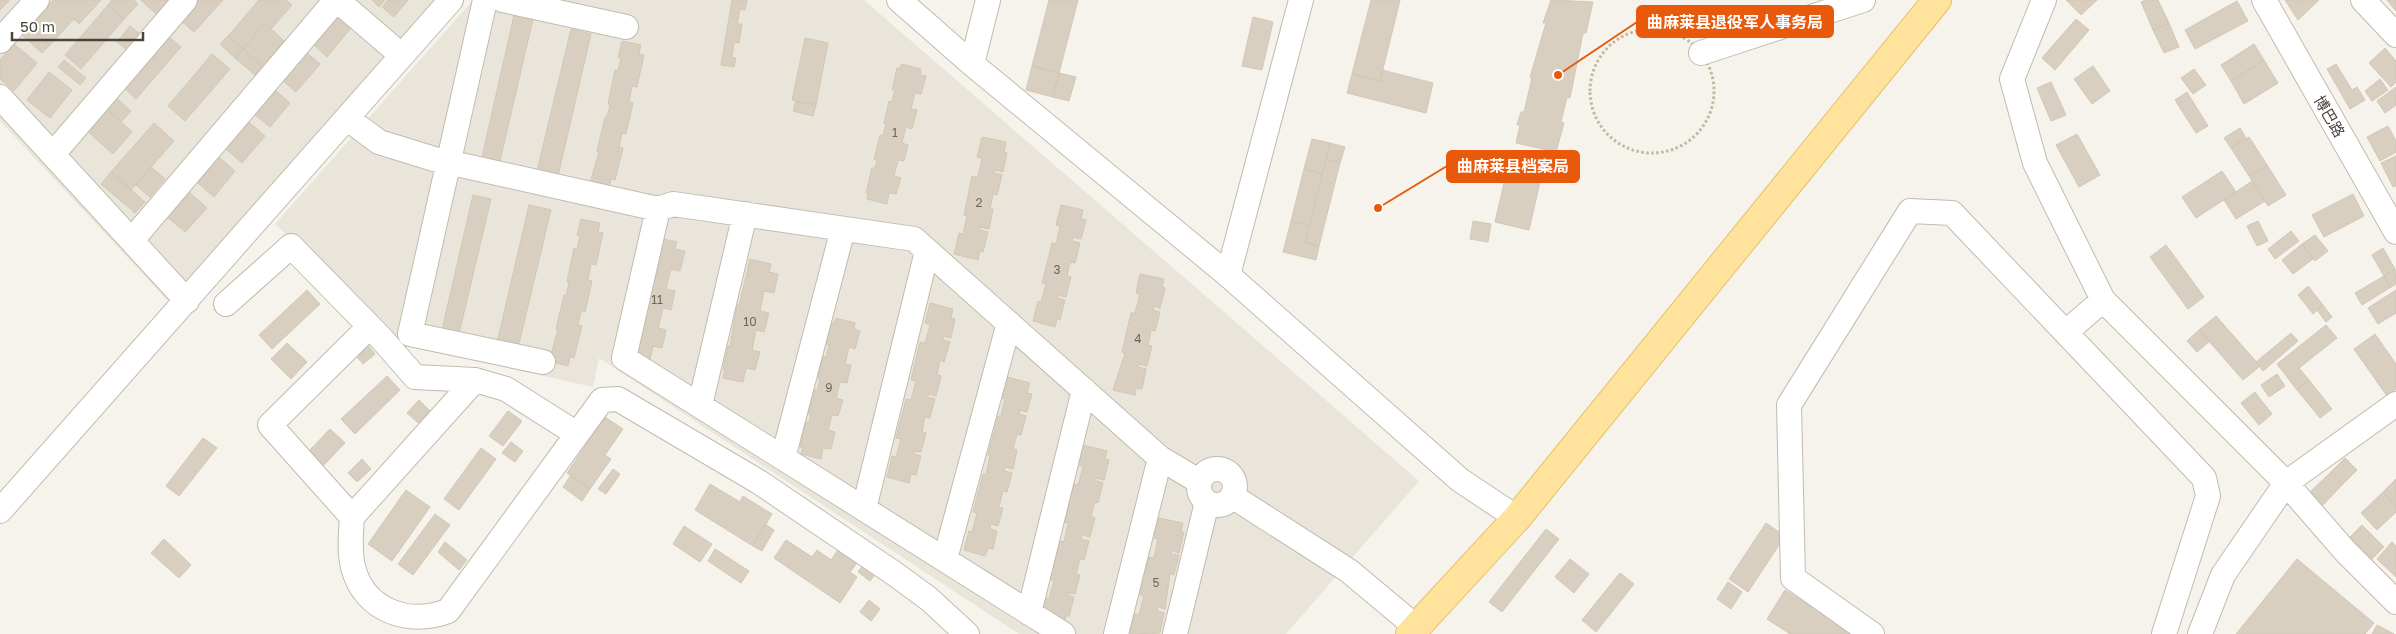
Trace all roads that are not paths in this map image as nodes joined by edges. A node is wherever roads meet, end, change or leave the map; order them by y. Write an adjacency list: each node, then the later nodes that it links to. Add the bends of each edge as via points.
1 (37, 0): 17 (street)
2 (185, 0): 23 (street)
3 (337, 0): 19 (street); 29 (street)
4 (451, 0): 19 (street)
5 (485, 0): 24 (street)
6 (503, 0): 15 (street)
7 (899, 0): 20 (street)
8 (988, 0): 20 (street)
9 (1301, 0): 31 (street)
10 (1863, 0): 18 (street)
11 (1937, 0): 52 (main road)
12 (2044, 0): 32 (street, via 2012,79 2035,163)
13 (2264, 0): 28 (street, 博巴路)
14 (2363, 0): 16 (street)
15 (626, 27)
16 (2396, 35)
17 (0, 41)
18 (1701, 53)
19 (401, 55): 22 (street)
20 (972, 64): 31 (street)
21 (0, 97): 23 (street)
22 (348, 119): 24 (street, via 379,142); 33 (street)
23 (53, 154): 29 (street)
24 (448, 162): 25 (street); 38 (street, via 410,334)
25 (658, 209): 26 (street, via 673,204); 42 (street, via 624,358)
26 (745, 214): 27 (street); 42 (street)
27 (843, 229): 30 (street, via 914,239); 44 (street)
28 (2396, 232)
29 (132, 240): 33 (street)
30 (927, 251): 35 (street); 49 (street)
31 (1228, 275): 52 (street, via 1460,480)
32 (2103, 300): 37 (street); 46 (street)
33 (187, 301): 50 (street)
34 (226, 304): 36 (street, via 291,246)
35 (1009, 324): 40 (street); 53 (street)
36 (369, 327): 39 (street, via 415,377); 51 (street, via 270,425)
37 (2066, 332): 61 (street, via 1952,213 1910,211 1789,406 1793,578); 62 (street, via 2204,478 2208,496)
38 (543, 362)
39 (475, 380): 43 (street, via 506,389); 51 (street)
40 (1084, 390): 45 (street); 55 (street)
41 (2396, 404): 46 (street)
42 (700, 405): 44 (street)
43 (578, 434): 51 (street, via 448,611 438,615 417,618 396,614 385,610 368,595 352,565); 57 (street, via 602,400 618,399 758,482 879,563 929,599)
44 (783, 458): 49 (street)
45 (1160, 458): 47 (street); 59 (street)
46 (2286, 483): 54 (street, via 2345,551); 63 (street, via 2223,575)
47 (1203, 492): 48 (street, via 1219,505); 48 (street, via 1208,471 1222,470 1233,478); 60 (street)
48 (1232, 496): 56 (street, via 1349,571)
49 (864, 509): 53 (street)
50 (0, 511)
51 (352, 517)
52 (1517, 518): 56 (main road)
53 (945, 560): 55 (street)
54 (2396, 602)
55 (1029, 612): 58 (street)
56 (1413, 631)
57 (966, 634)
58 (1063, 634)
59 (1116, 634)
60 (1174, 634)
61 (1872, 634)
62 (2164, 634)
63 (2200, 634)

